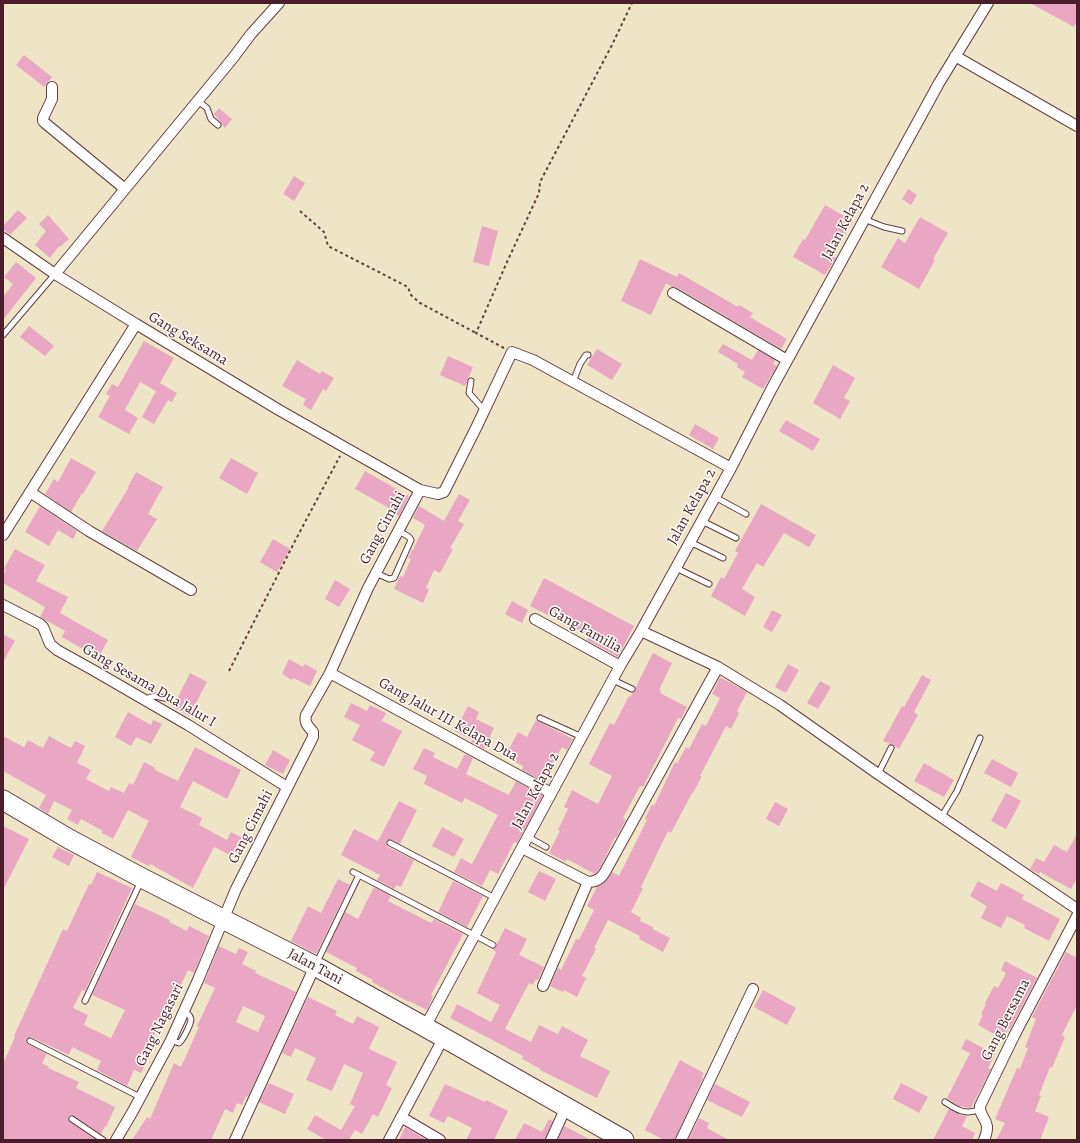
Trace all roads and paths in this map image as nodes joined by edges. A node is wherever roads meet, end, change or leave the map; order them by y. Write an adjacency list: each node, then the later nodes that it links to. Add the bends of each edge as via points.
1 (279, 3): 6 (street, via 250,34)
2 (632, 3): 17 (path, via 540,182 539,193)
3 (988, 3): 4 (street, Jalan Kelapa 2)
4 (955, 56): 8 (street); 11 (street, Jalan Kelapa 2)
5 (52, 87): 9 (street, via 52,100 43,118 45,124)
6 (198, 101): 7 (lane, via 207,108 211,119); 9 (street)
7 (218, 125)
8 (1077, 126)
9 (125, 189): 14 (street)
10 (300, 210): 17 (path, via 324,232 328,246 403,284 420,303)
11 (864, 219): 12 (lane); 21 (street, Jalan Kelapa 2)
12 (902, 231)
13 (3, 238): 14 (street)
14 (55, 274): 16 (street); 18 (lane)
15 (673, 293): 21 (street)
16 (136, 324): 25 (street, Gang Seksama); 28 (street, Gang Seksama)
17 (476, 333): 19 (path)
18 (3, 335)
19 (512, 352): 23 (street, via 533,360); 24 (street, Gang Cimahi)
20 (588, 355): 23 (lane, via 580,364)
21 (787, 360): 26 (street, Jalan Kelapa 2)
22 (471, 381): 24 (lane, via 469,393)
23 (573, 382): 26 (street)
24 (484, 410): 27 (street, Gang Cimahi, via 444,492 438,494)
25 (345, 448): 27 (street, Gang Seksama); 46 (path)
26 (731, 468): 29 (street, Jalan Kelapa 2)
27 (420, 490): 32 (street, Gang Cimahi)
28 (30, 492): 33 (street, Gang Seksama); 40 (street, via 89,531)
29 (715, 497): 30 (lane); 31 (street, Jalan Kelapa 2)
30 (746, 514)
31 (702, 521): 34 (lane); 35 (street, Jalan Kelapa 2)
32 (399, 531): 38 (street, Gang Cimahi); 38 (lane, via 411,540 394,578 389,579)
33 (3, 535)
34 (736, 538)
35 (690, 542): 36 (lane); 37 (street, Jalan Kelapa 2)
36 (723, 558)
37 (676, 568): 39 (lane); 43 (street, Jalan Kelapa 2)
38 (376, 573): 47 (street, Gang Cimahi)
39 (709, 584)
40 (191, 590)
41 (3, 605): 50 (street, Gang Sesama Dua Jalur I, via 40,624 50,644 57,650)
42 (535, 620): 44 (street, Gang Familia)
43 (641, 630): 44 (street, Jalan Kelapa 2); 45 (street)
44 (620, 666): 48 (street, Jalan Kelapa 2)
45 (718, 667): 56 (street, via 780,705); 68 (street, via 603,876 596,881)
46 (229, 671)
47 (330, 673): 57 (street, Gang Cimahi, via 306,715 306,725 313,732 313,737); 58 (street, Gang Jalur III Kelapa Dua)
48 (613, 680): 49 (lane); 53 (street, Jalan Kelapa 2)
49 (632, 689)
50 (144, 699): 51 (lane, via 155,696); 57 (street, Gang Sesama Dua Jalur I, via 188,724)
51 (169, 699)
52 (540, 718): 53 (lane)
53 (582, 737): 58 (street, Jalan Kelapa 2)
54 (980, 738): 60 (lane, via 957,791)
55 (891, 748): 56 (lane)
56 (878, 774): 60 (street)
57 (287, 788): 72 (street, Gang Cimahi)
58 (551, 793): 61 (street, Jalan Kelapa 2)
59 (3, 800): 67 (highway, Jalan Tani)
60 (942, 816): 70 (street)
61 (528, 837): 63 (lane); 64 (street, Jalan Kelapa 2)
62 (390, 843): 69 (lane)
63 (546, 847)
64 (522, 848): 68 (street); 69 (street, Jalan Kelapa 2)
65 (353, 872): 66 (lane)
66 (359, 875): 73 (lane); 75 (lane)
67 (142, 878): 72 (highway, Jalan Tani); 78 (lane)
68 (588, 882): 76 (street)
69 (495, 898): 73 (street, Jalan Kelapa 2)
70 (1077, 908)
71 (1077, 916): 85 (street, Gang Bersama, via 1014,1036)
72 (223, 920): 75 (highway, Jalan Tani); 82 (street, Gang Nagasari, via 171,1040)
73 (475, 936): 74 (lane); 79 (street, Jalan Kelapa 2)
74 (492, 945)
75 (315, 966): 79 (highway, Jalan Tani); 90 (street)
76 (543, 986)
77 (752, 989): 95 (street)
78 (85, 1000)
79 (425, 1027): 80 (highway, Jalan Tani)
80 (444, 1037): 84 (highway, Jalan Tani); 86 (street)
81 (30, 1041): 82 (lane)
82 (140, 1097): 89 (street, Gang Nagasari)
83 (945, 1102): 85 (lane, via 965,1113)
84 (566, 1107): 93 (street); 94 (highway, Jalan Tani)
85 (979, 1110): 96 (street, via 987,1126)
86 (401, 1118): 91 (street); 92 (street)
87 (72, 1119): 88 (lane)
88 (103, 1140)
89 (116, 1140)
90 (235, 1140)
91 (389, 1140)
92 (440, 1140)
93 (551, 1140)
94 (624, 1140)
95 (681, 1140)
96 (984, 1140)

